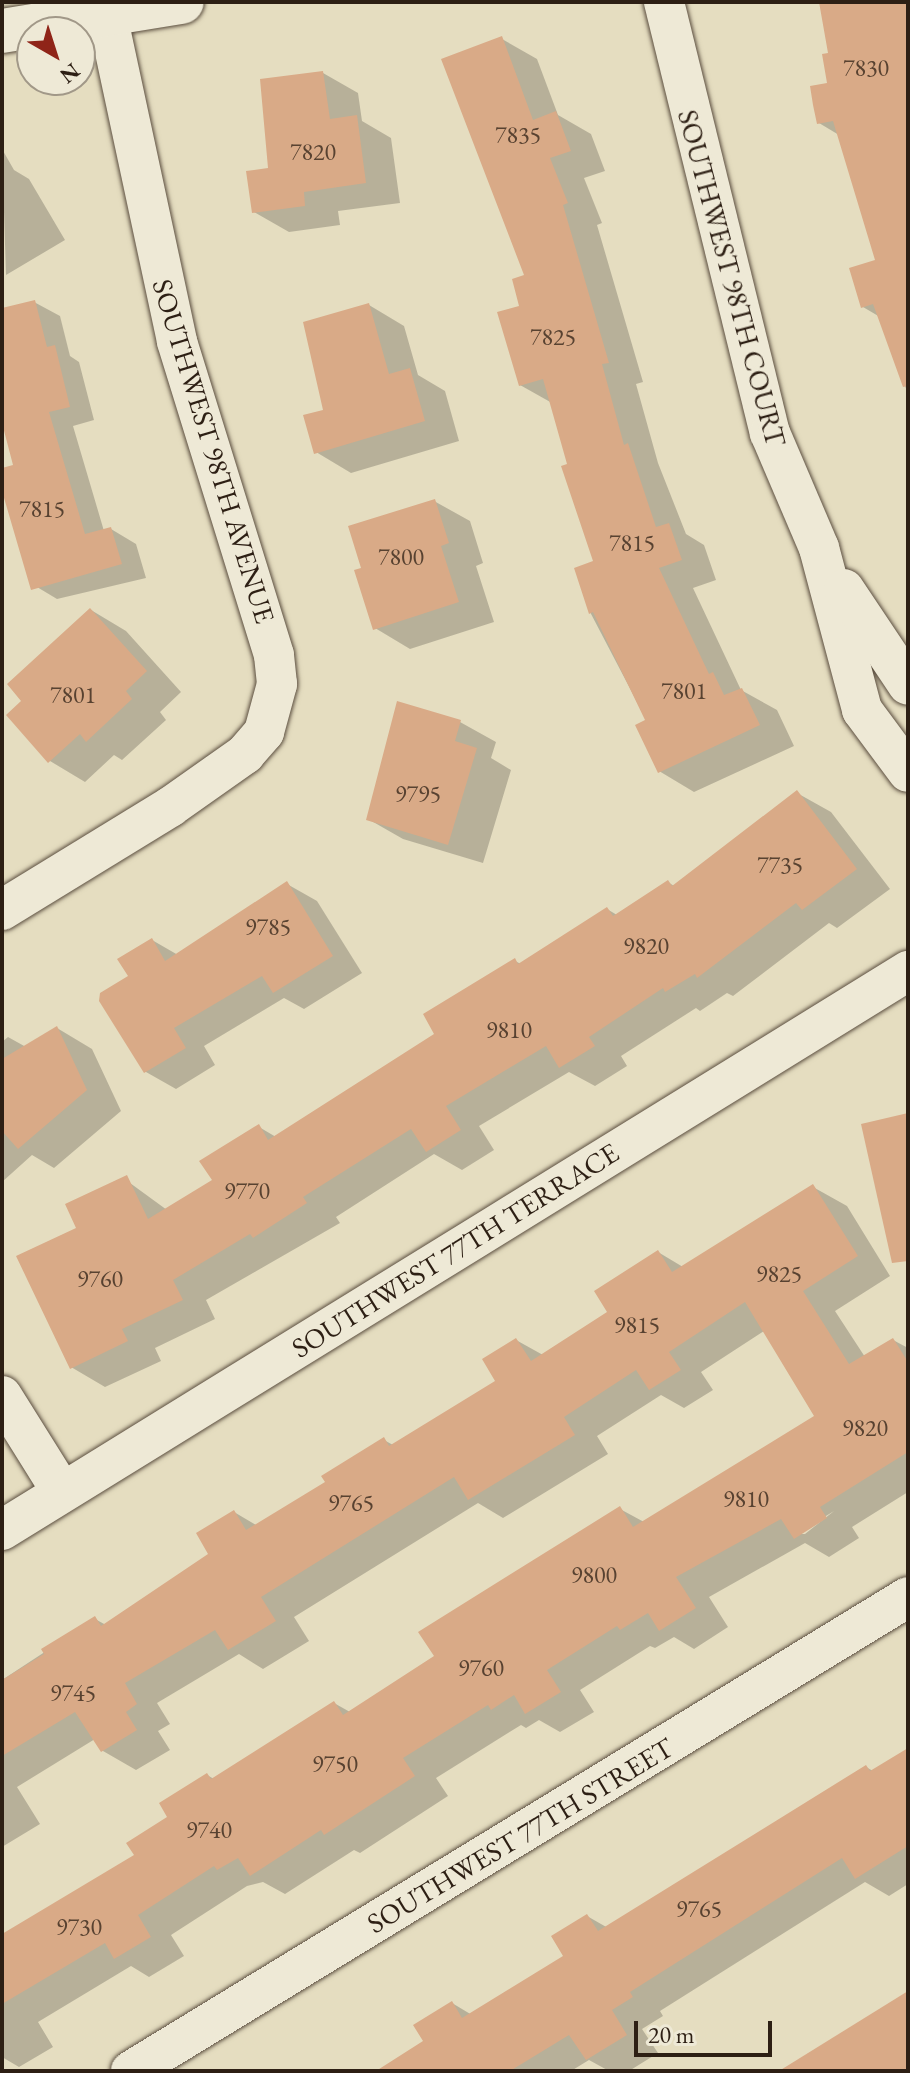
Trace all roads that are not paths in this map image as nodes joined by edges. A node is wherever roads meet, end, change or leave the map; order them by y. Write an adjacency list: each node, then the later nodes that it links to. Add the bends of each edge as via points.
1 (182, 2): 3 (street)
2 (664, 2): 5 (street, SOUTHWEST 98TH COURT, via 770,433)
3 (107, 14): 4 (street); 8 (street, SOUTHWEST 98TH AVENUE, via 177,341 274,655 273,708 256,743 192,793)
4 (2, 31)
5 (819, 548): 6 (street, SOUTHWEST 98TH COURT); 7 (street, SOUTHWEST 98TH COURT, via 862,710)
6 (908, 685)
7 (908, 772)
8 (2, 910)
9 (908, 971): 11 (street, SOUTHWEST 77TH TERRACE)
10 (2, 1396): 11 (street)
11 (62, 1492): 12 (street, SOUTHWEST 77TH TERRACE)
12 (2, 1530)
13 (908, 1597): 14 (street, SOUTHWEST 77TH STREET)
14 (131, 2071)

